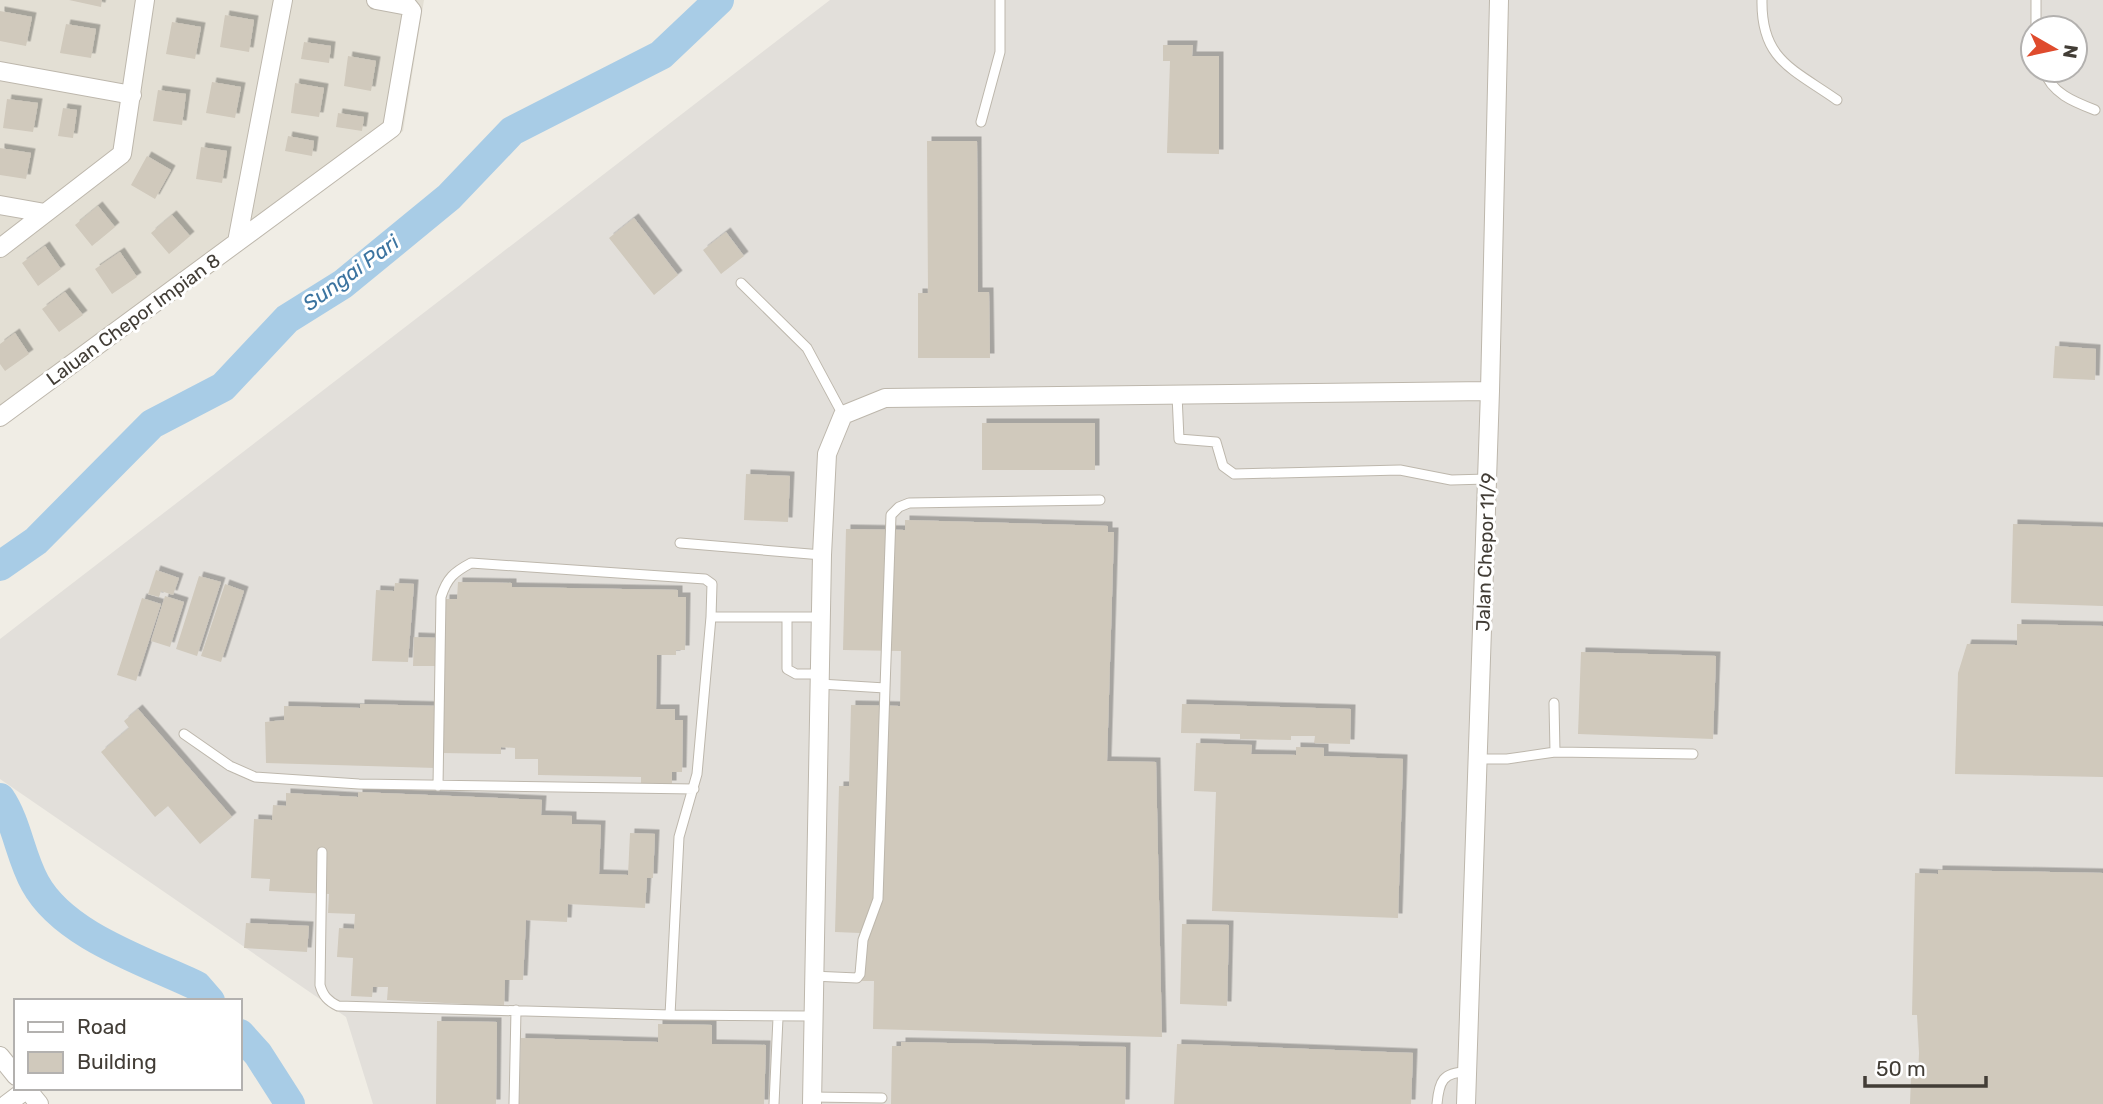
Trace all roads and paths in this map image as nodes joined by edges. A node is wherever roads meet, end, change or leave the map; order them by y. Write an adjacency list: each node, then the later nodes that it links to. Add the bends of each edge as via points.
1 (145, 0): 9 (street)
2 (283, 0): 15 (street, Laluan Chepor Impian 8)
3 (376, 0): 15 (street, via 408,6 412,11 392,128)
4 (1000, 0): 12 (lane, via 1000,52)
5 (1499, 0): 18 (street, Jalan Chepor 11/9)
6 (1762, 0): 10 (lane, via 1765,41 1783,62)
7 (0, 71): 9 (street)
8 (2052, 84): 11 (lane, via 2068,100)
9 (132, 95): 14 (street, via 122,154)
10 (1837, 100)
11 (2095, 110)
12 (981, 122)
13 (0, 205): 14 (street)
14 (45, 213): 16 (street)
15 (237, 243): 21 (street, Laluan Chepor Impian 8)
16 (0, 248)
17 (741, 284): 20 (lane, via 807,348)
18 (1490, 391): 19 (street); 22 (street, Jalan Chepor 11/9)
19 (1177, 395): 20 (street, via 885,398); 22 (lane, via 1179,439 1216,442 1223,466 1234,474 1400,470 1451,480)
20 (843, 415): 25 (street, via 827,454)
21 (0, 417)
22 (1488, 479): 35 (street, Jalan Chepor 11/9)
23 (1100, 500): 30 (lane, via 909,503 899,507 891,515)
24 (680, 543): 25 (lane)
25 (822, 555): 28 (street)
26 (711, 617): 27 (lane); 36 (lane, via 712,584 705,579 471,563 457,570 447,579 441,597); 37 (lane)
27 (787, 617): 28 (lane); 29 (lane, via 787,668)
28 (821, 617): 29 (street)
29 (820, 679): 30 (lane); 39 (street)
30 (885, 688): 39 (lane, via 878,899 863,940 860,974 857,978)
31 (1554, 703): 33 (lane)
32 (184, 734): 36 (lane, via 230,766 255,777)
33 (1555, 752): 34 (lane); 35 (lane)
34 (1693, 754)
35 (1477, 759): 45 (street, Jalan Chepor 11/9)
36 (438, 786): 37 (lane)
37 (694, 789): 41 (lane, via 679,837)
38 (322, 852): 40 (lane, via 320,985 330,1002 338,1006)
39 (812, 976): 42 (street)
40 (516, 1010): 41 (lane); 51 (lane)
41 (670, 1016): 43 (lane)
42 (812, 1016): 43 (lane); 49 (street)
43 (778, 1018): 52 (lane)
44 (0, 1056): 46 (street)
45 (1467, 1072): 53 (lane, via 1443,1077); 54 (street, Jalan Chepor 11/9)
46 (14, 1073)
47 (18, 1090): 50 (street)
48 (882, 1098): 49 (lane)
49 (812, 1101)
50 (7, 1104)
51 (514, 1104)
52 (774, 1104)
53 (1437, 1104)
54 (1466, 1104)

